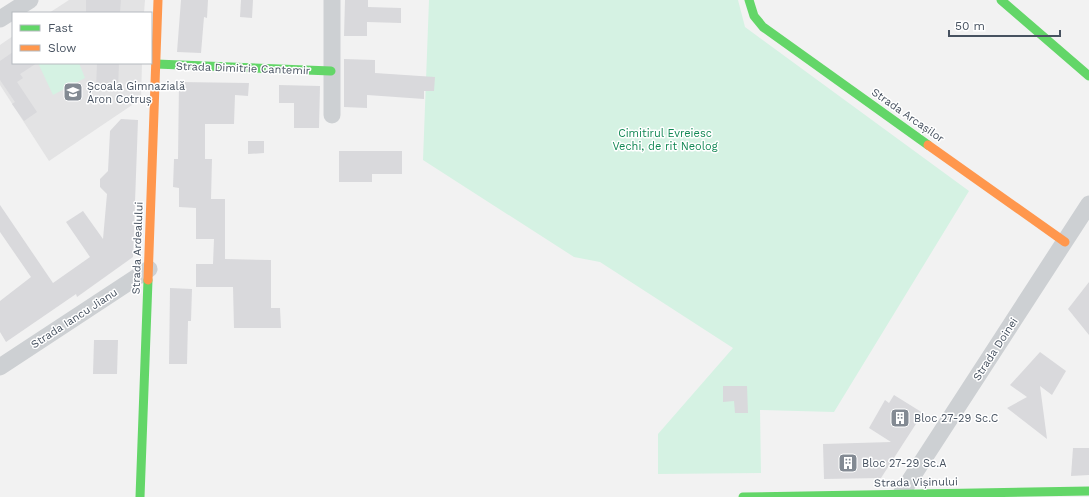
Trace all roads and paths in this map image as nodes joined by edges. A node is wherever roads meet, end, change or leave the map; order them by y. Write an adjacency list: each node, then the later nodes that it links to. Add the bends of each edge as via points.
1 (30, 0): 6 (street)
2 (158, 0): 7 (street, Strada Ardealului)
3 (332, 0): 8 (street)
4 (749, 0): 12 (street, Strada Arcașilor, via 754,16 763,27)
5 (1001, 0): 9 (street)
6 (0, 19)
7 (156, 64): 8 (street, Strada Dimitrie Cantemir); 13 (street, Strada Ardealului)
8 (331, 71): 10 (street)
9 (1089, 76)
10 (332, 115)
11 (1089, 204): 12 (street, Strada Doinei)
12 (1065, 242): 16 (street, Strada Doinei)
13 (149, 269): 14 (street, Strada Iancu Jianu); 17 (street, Strada Ardealului)
14 (0, 367)
15 (1089, 491): 16 (street, Strada Vișinului)
16 (901, 494): 19 (street, Strada Vișinului)
17 (140, 497)
18 (743, 497): 19 (street, Strada Vișinului)
19 (783, 497)

